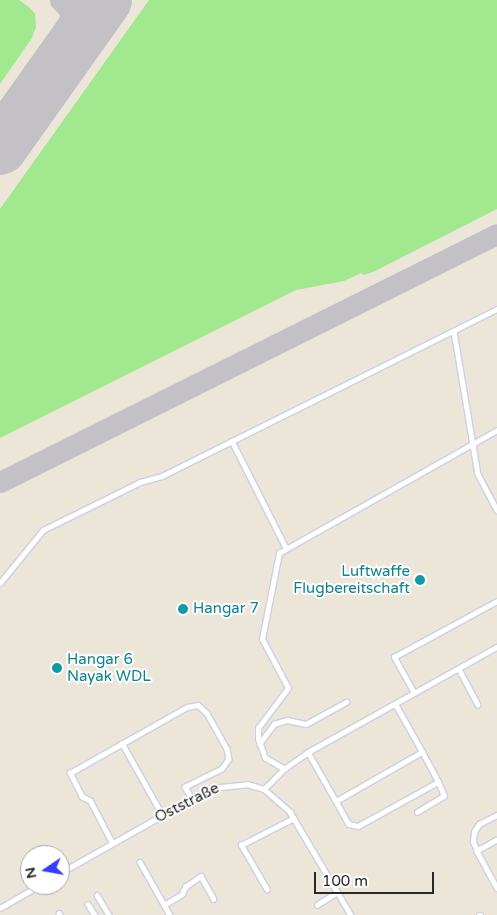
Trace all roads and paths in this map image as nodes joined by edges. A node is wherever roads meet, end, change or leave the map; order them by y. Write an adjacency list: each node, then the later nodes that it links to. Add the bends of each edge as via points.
1 (497, 309): 2 (lane)
2 (454, 331): 4 (lane); 5 (lane)
3 (497, 430): 5 (lane)
4 (232, 441): 7 (lane); 8 (lane, via 43,530)
5 (472, 444): 6 (lane, via 478,474); 7 (lane)
6 (497, 510)
7 (286, 548): 17 (lane, via 279,553 262,640 288,688 258,728)
8 (0, 583)
9 (497, 601): 12 (lane, via 394,657)
10 (497, 647): 11 (lane)
11 (458, 668): 12 (lane); 15 (lane)
12 (414, 694): 14 (lane)
13 (346, 702): 17 (lane, via 306,724 287,720 274,724)
14 (395, 704): 18 (lane); 19 (lane)
15 (478, 704)
16 (122, 743): 23 (lane, via 187,707 198,705 204,709 227,749 229,759 222,768 185,787); 26 (lane); 30 (lane, via 70,773 82,798 90,801)
17 (259, 745): 20 (lane, via 265,758)
18 (308, 752): 20 (lane); 24 (lane)
19 (422, 752): 21 (lane); 24 (lane)
20 (284, 769): 22 (lane)
21 (438, 782): 24 (lane, via 358,826 350,824); 25 (lane, via 444,796)
22 (264, 789): 23 (lane, Oststraße, via 246,784 222,784); 28 (lane)
23 (192, 798): 26 (lane, Oststraße)
24 (336, 801)
25 (417, 812)
26 (162, 814): 30 (lane, Oststraße)
27 (497, 815): 31 (lane, via 479,824 474,832 473,842)
28 (294, 818): 35 (lane, via 241,844); 36 (lane)
29 (497, 840): 31 (lane)
30 (112, 843): 33 (lane, Oststraße)
31 (477, 851): 34 (lane)
32 (140, 862): 41 (lane)
33 (70, 867)
34 (497, 888)
35 (267, 890)
36 (338, 892): 42 (lane); 47 (lane)
37 (23, 895): 43 (lane)
38 (97, 895): 45 (lane)
39 (214, 898): 41 (lane, via 201,876 185,887 182,894)
40 (88, 904): 44 (lane)
41 (164, 904): 46 (lane)
42 (317, 905)
43 (0, 908)
44 (94, 915)
45 (109, 915)
46 (170, 915)
47 (351, 915)

